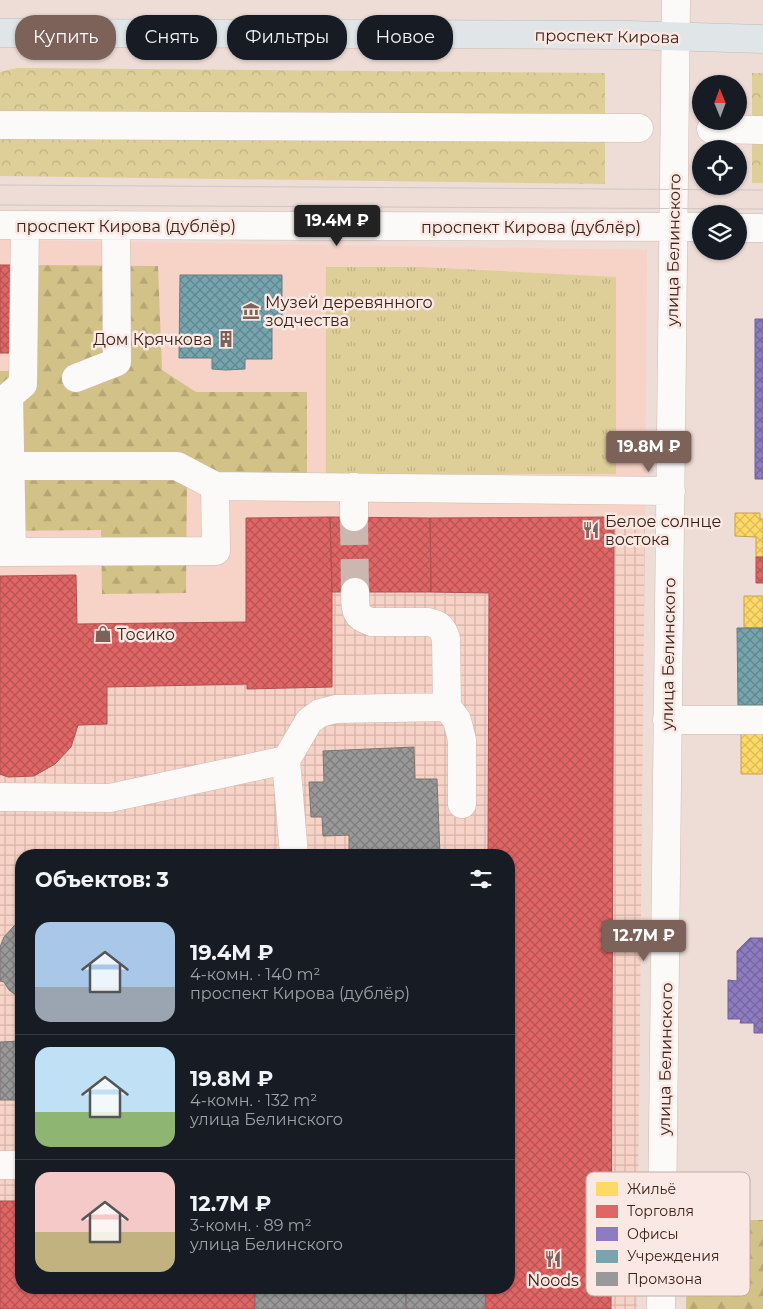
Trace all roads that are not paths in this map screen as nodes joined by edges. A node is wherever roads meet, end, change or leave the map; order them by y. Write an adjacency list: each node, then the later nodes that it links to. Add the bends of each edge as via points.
1 (676, 0): 3 (street, улица Белинского)
2 (0, 33): 3 (main road, проспект Кирова)
3 (676, 37): 4 (main road, проспект Кирова); 11 (street, улица Белинского)
4 (763, 39)
5 (0, 125): 6 (street)
6 (639, 128)
7 (748, 130): 8 (street)
8 (763, 130)
9 (12, 225): 10 (street, проспект Кирова (дублёр)); 16 (street, via 24,384 9,396)
10 (116, 225): 11 (street, проспект Кирова (дублёр)); 15 (street, via 117,362)
11 (673, 227): 12 (street, проспект Кирова (дублёр)); 19 (street, улица Белинского)
12 (692, 227)
13 (747, 228): 14 (street)
14 (763, 228)
15 (76, 378)
16 (5, 466): 17 (street, via 177,466); 21 (street)
17 (215, 486): 18 (street); 21 (street, via 216,551)
18 (354, 487): 19 (street); 20 (street)
19 (670, 491): 24 (street, улица Белинского)
20 (354, 517)
21 (6, 552)
22 (355, 592): 23 (street, via 357,614 364,620 428,622 444,630)
23 (447, 707): 26 (street, via 336,709 320,713 309,721); 28 (street, via 457,720 462,740)
24 (667, 720): 25 (street); 32 (street, улица Белинского)
25 (763, 720)
26 (286, 760): 27 (street, via 110,798); 29 (street)
27 (0, 798)
28 (462, 804)
29 (293, 849)
30 (0, 1165): 31 (street)
31 (15, 1165)
32 (663, 1172)
33 (661, 1296): 34 (street, улица Белинского)
34 (661, 1309)

